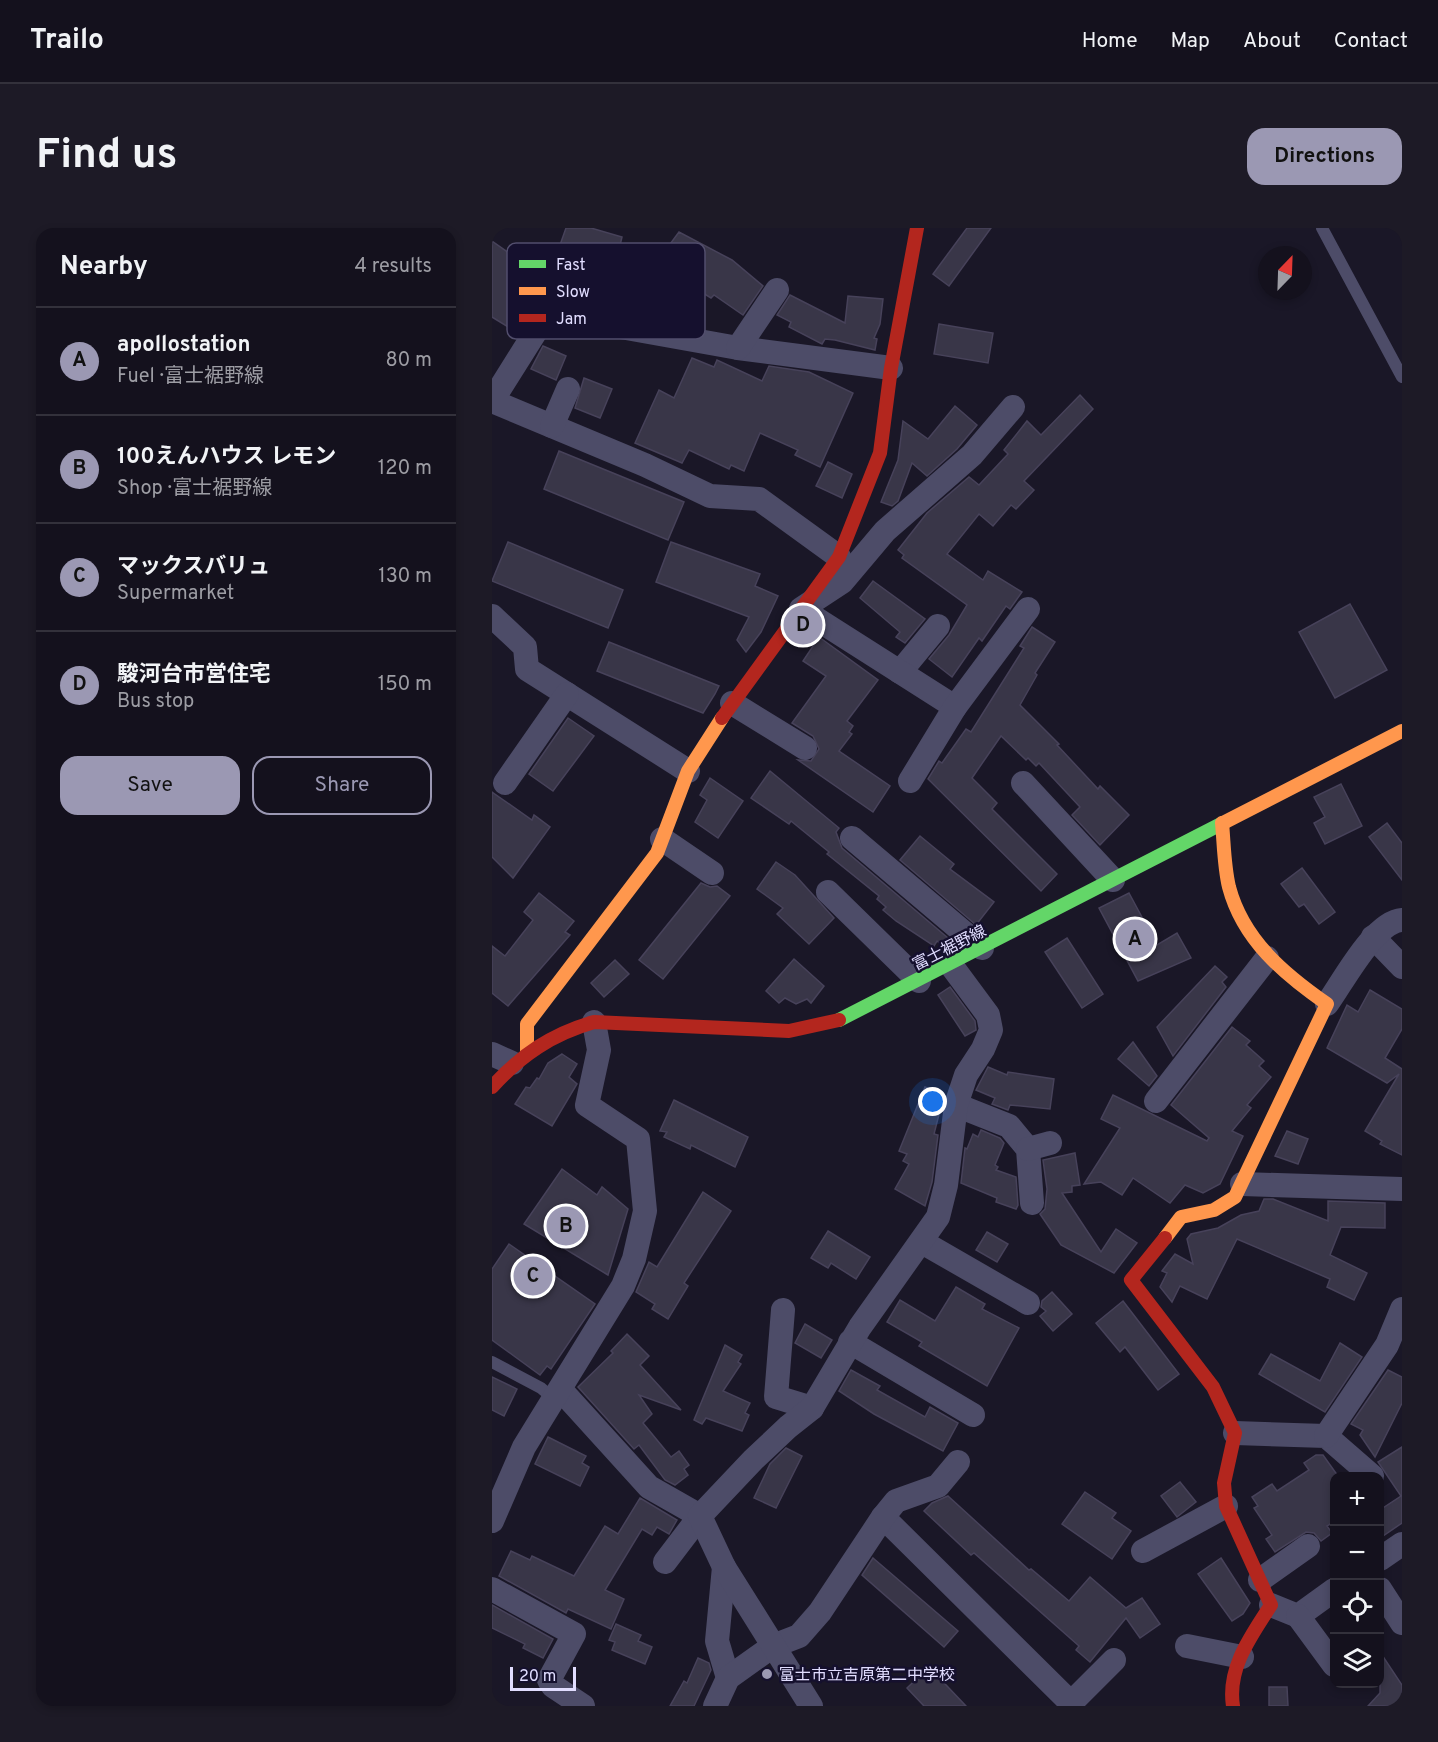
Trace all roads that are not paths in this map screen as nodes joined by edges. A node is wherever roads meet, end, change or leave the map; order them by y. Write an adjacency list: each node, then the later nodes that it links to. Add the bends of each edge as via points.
1 (917, 228): 7 (street)
2 (1322, 228): 8 (lane)
3 (777, 290): 6 (street)
4 (531, 339): 11 (street, via 492,401)
5 (688, 339): 6 (street)
6 (738, 348): 7 (street)
7 (891, 368): 12 (street, via 880,453)
8 (1402, 377)
9 (568, 390): 11 (street)
10 (1013, 407): 13 (street, via 972,455 885,531 842,582)
11 (552, 426): 12 (street, via 710,496 759,499)
12 (839, 557): 13 (street)
13 (801, 609): 17 (street); 19 (street)
14 (1028, 609): 20 (street)
15 (492, 616): 18 (street, via 525,647 527,669)
16 (938, 626): 17 (street)
17 (900, 672): 20 (street)
18 (567, 694): 23 (street); 25 (street)
19 (732, 703): 22 (street); 23 (street)
20 (955, 707): 24 (street)
21 (1402, 731): 27 (street, 富士裾野線)
22 (805, 748)
23 (688, 771): 29 (street)
24 (910, 781)
25 (505, 783)
26 (1023, 783): 31 (street)
27 (1222, 823): 31 (street, 富士裾野線); 36 (street, via 1231,896 1250,935)
28 (852, 838): 35 (street)
29 (663, 839): 30 (street); 42 (street, via 527,1024)
30 (712, 873)
31 (1113, 880): 35 (street, 富士裾野線)
32 (828, 892): 39 (street)
33 (1402, 920): 34 (street, via 1393,921)
34 (1373, 938): 38 (street); 40 (street)
35 (982, 948): 37 (street, 富士裾野線)
36 (1267, 958): 40 (street); 44 (street)
37 (951, 965): 39 (street, 富士裾野線); 45 (street, via 988,1015 991,1030 966,1075)
38 (1402, 967)
39 (920, 981): 41 (street, 富士裾野線, via 844,1019 789,1031)
40 (1328, 1004): 46 (street)
41 (594, 1022): 42 (street, 富士裾野線); 55 (street, via 599,1050 587,1105 638,1139 645,1211 623,1286)
42 (510, 1056): 43 (street, 富士裾野線)
43 (492, 1088)
44 (1156, 1101)
45 (956, 1105): 48 (street, via 1009,1126 1039,1146); 49 (street, via 946,1185 938,1217)
46 (1242, 1184): 47 (street); 58 (street, via 1234,1197 1214,1210 1181,1217 1131,1280 1213,1388)
47 (1402, 1189)
48 (1032, 1203)
49 (922, 1242): 50 (street); 53 (street)
50 (1028, 1303)
51 (1402, 1309): 59 (street, via 1387,1345)
52 (783, 1310): 56 (street, via 776,1397)
53 (850, 1342): 56 (street); 57 (street)
54 (492, 1362): 55 (lane)
55 (557, 1394): 63 (street, via 649,1487); 65 (street, via 524,1447)
56 (812, 1408): 63 (street, via 760,1453)
57 (973, 1415)
58 (1235, 1433): 59 (street); 62 (street, via 1224,1483)
59 (1326, 1436): 61 (street)
60 (958, 1462): 64 (street, via 938,1486 896,1502)
61 (1367, 1472)
62 (1226, 1506): 68 (street); 72 (street)
63 (700, 1516): 70 (street); 71 (street)
64 (883, 1516): 79 (street, via 820,1612 799,1636); 83 (street, via 1071,1703)
65 (492, 1521)
66 (1402, 1544): 69 (street)
67 (1308, 1546): 72 (street)
68 (1143, 1551)
69 (1384, 1556)
70 (665, 1562)
71 (723, 1567): 79 (street); 84 (street, via 717,1641)
72 (1260, 1580): 76 (street)
73 (492, 1589): 85 (street, via 574,1634 549,1680)
74 (1330, 1594): 77 (street)
75 (1384, 1595): 78 (street)
76 (1271, 1605): 77 (street); 81 (street)
77 (1298, 1616): 82 (street)
78 (1402, 1623)
79 (773, 1646): 84 (street); 87 (street)
80 (1187, 1646): 81 (street)
81 (1242, 1657): 88 (street, via 1232,1678)
82 (1330, 1658)
83 (1113, 1660)
84 (728, 1678): 86 (street)
85 (583, 1706)
86 (715, 1706)
87 (811, 1706)
88 (1233, 1706)

